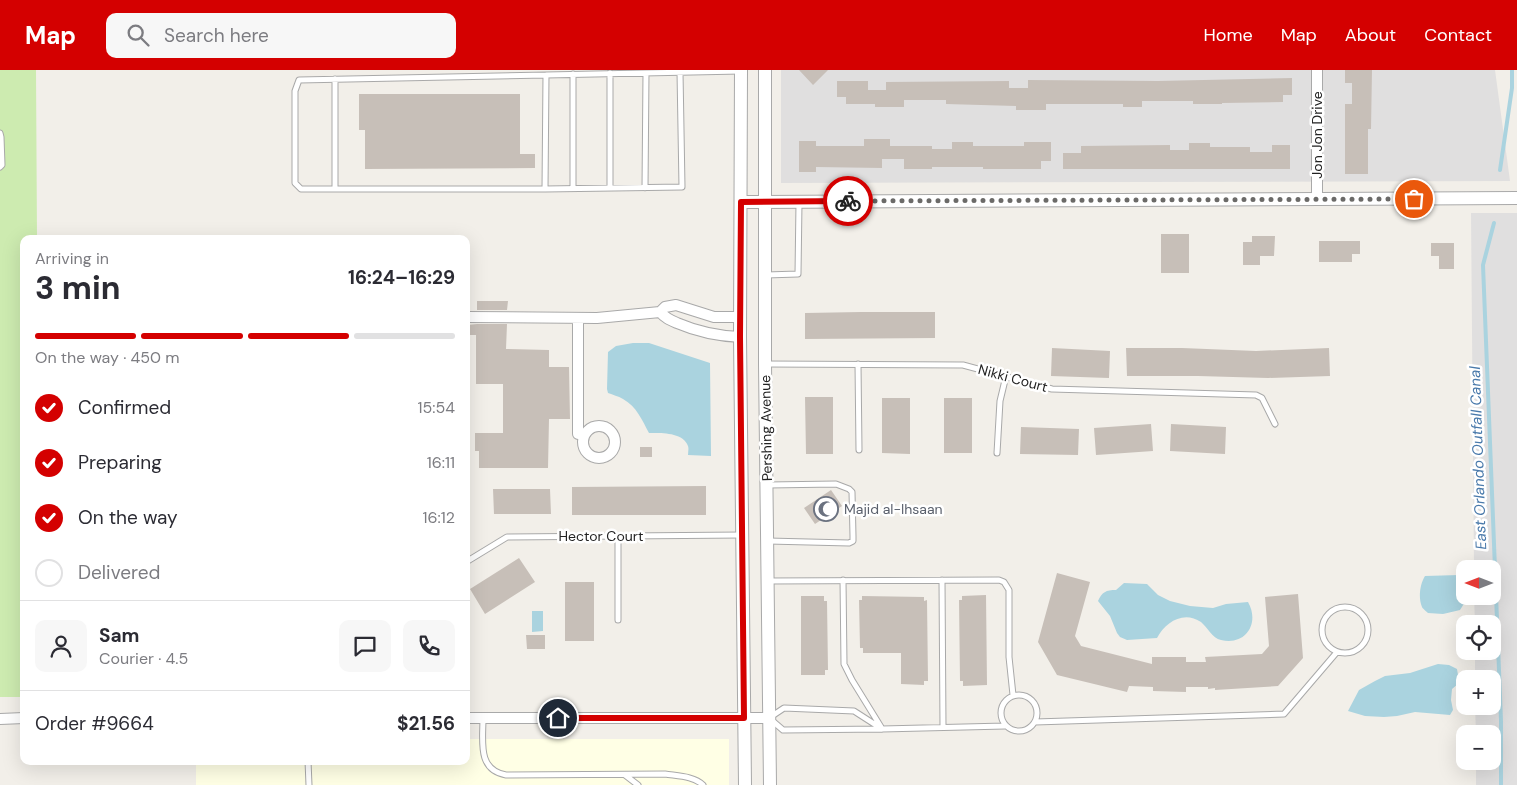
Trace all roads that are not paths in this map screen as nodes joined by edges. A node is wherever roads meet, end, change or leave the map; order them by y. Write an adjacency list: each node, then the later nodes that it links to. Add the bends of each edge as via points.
1 (765, 70): 20 (street, Pershing Avenue)
2 (1317, 70): 18 (street, Jon Jon Drive)
3 (741, 71): 4 (lane); 19 (street, Pershing Avenue)
4 (680, 72): 5 (lane); 14 (lane, via 682,187)
5 (646, 73): 8 (lane); 14 (lane)
6 (546, 74): 7 (lane); 9 (lane); 16 (lane)
7 (573, 74): 8 (lane); 12 (lane)
8 (610, 74): 13 (lane)
9 (334, 79): 15 (lane); 15 (lane, via 299,80 294,91 295,183 301,189)
10 (0, 133): 11 (lane)
11 (0, 167)
12 (574, 188): 13 (lane); 16 (lane)
13 (610, 188): 14 (lane)
14 (645, 188)
15 (335, 189): 16 (lane)
16 (545, 189)
17 (1517, 198): 18 (street)
18 (1318, 200): 21 (street)
19 (741, 202): 20 (street); 27 (street, Pershing Avenue)
20 (764, 202): 21 (street); 22 (street, Pershing Avenue)
21 (799, 202): 22 (lane, via 798,274)
22 (765, 275): 30 (street, Pershing Avenue)
23 (660, 312): 24 (street, via 664,307 676,306); 26 (street); 28 (street, via 665,318)
24 (699, 313): 27 (street); 28 (street)
25 (470, 317): 26 (street)
26 (578, 318): 34 (street, via 578,434)
27 (741, 318): 29 (street, Pershing Avenue)
28 (693, 330): 29 (street)
29 (740, 337): 38 (street, Pershing Avenue)
30 (765, 364): 31 (lane, Nikki Court); 37 (street, Pershing Avenue)
31 (858, 364): 32 (lane, Nikki Court, via 963,365); 35 (lane)
32 (1006, 376): 33 (lane, Nikki Court, via 1052,389 1256,396 1262,398); 36 (lane, via 1000,400)
33 (1275, 424)
34 (584, 434)
35 (859, 450)
36 (997, 453)
37 (767, 486): 40 (street, Pershing Avenue); 40 (lane, via 836,484 849,489 852,492 853,541)
38 (742, 535): 39 (lane, Hector Court); 51 (street, Pershing Avenue)
39 (618, 536): 41 (lane, Hector Court, via 507,537); 45 (lane)
40 (767, 541): 44 (street, Pershing Avenue)
41 (470, 560)
42 (843, 580): 43 (lane); 44 (lane); 57 (lane, via 844,664)
43 (942, 580): 47 (lane, via 999,580 1009,590 1009,657); 56 (lane)
44 (768, 581): 52 (street, Pershing Avenue)
45 (618, 620)
46 (1337, 652): 46 (lane, via 1352,653 1368,637 1363,614 1349,607 1335,609 1324,620 1322,635 1330,648); 54 (lane, via 1284,714)
47 (1013, 695): 54 (lane, via 1026,696 1035,704); 55 (lane, via 1001,708)
48 (20, 718): 53 (street)
49 (470, 718): 50 (street)
50 (483, 718): 51 (street); 59 (lane, via 485,759 497,773)
51 (744, 718): 52 (street); 63 (street, Pershing Avenue)
52 (769, 718): 57 (lane, via 783,730); 57 (lane, via 784,708 854,711); 64 (street, Pershing Avenue)
53 (0, 719)
54 (1035, 722): 55 (lane, via 1021,732)
55 (1005, 726): 56 (lane)
56 (943, 727): 57 (lane)
57 (882, 729)
58 (308, 765): 60 (lane)
59 (625, 775): 61 (lane); 62 (lane, via 682,776 698,780)
60 (309, 785)
61 (638, 785)
62 (703, 785)
63 (745, 785)
64 (770, 785)

